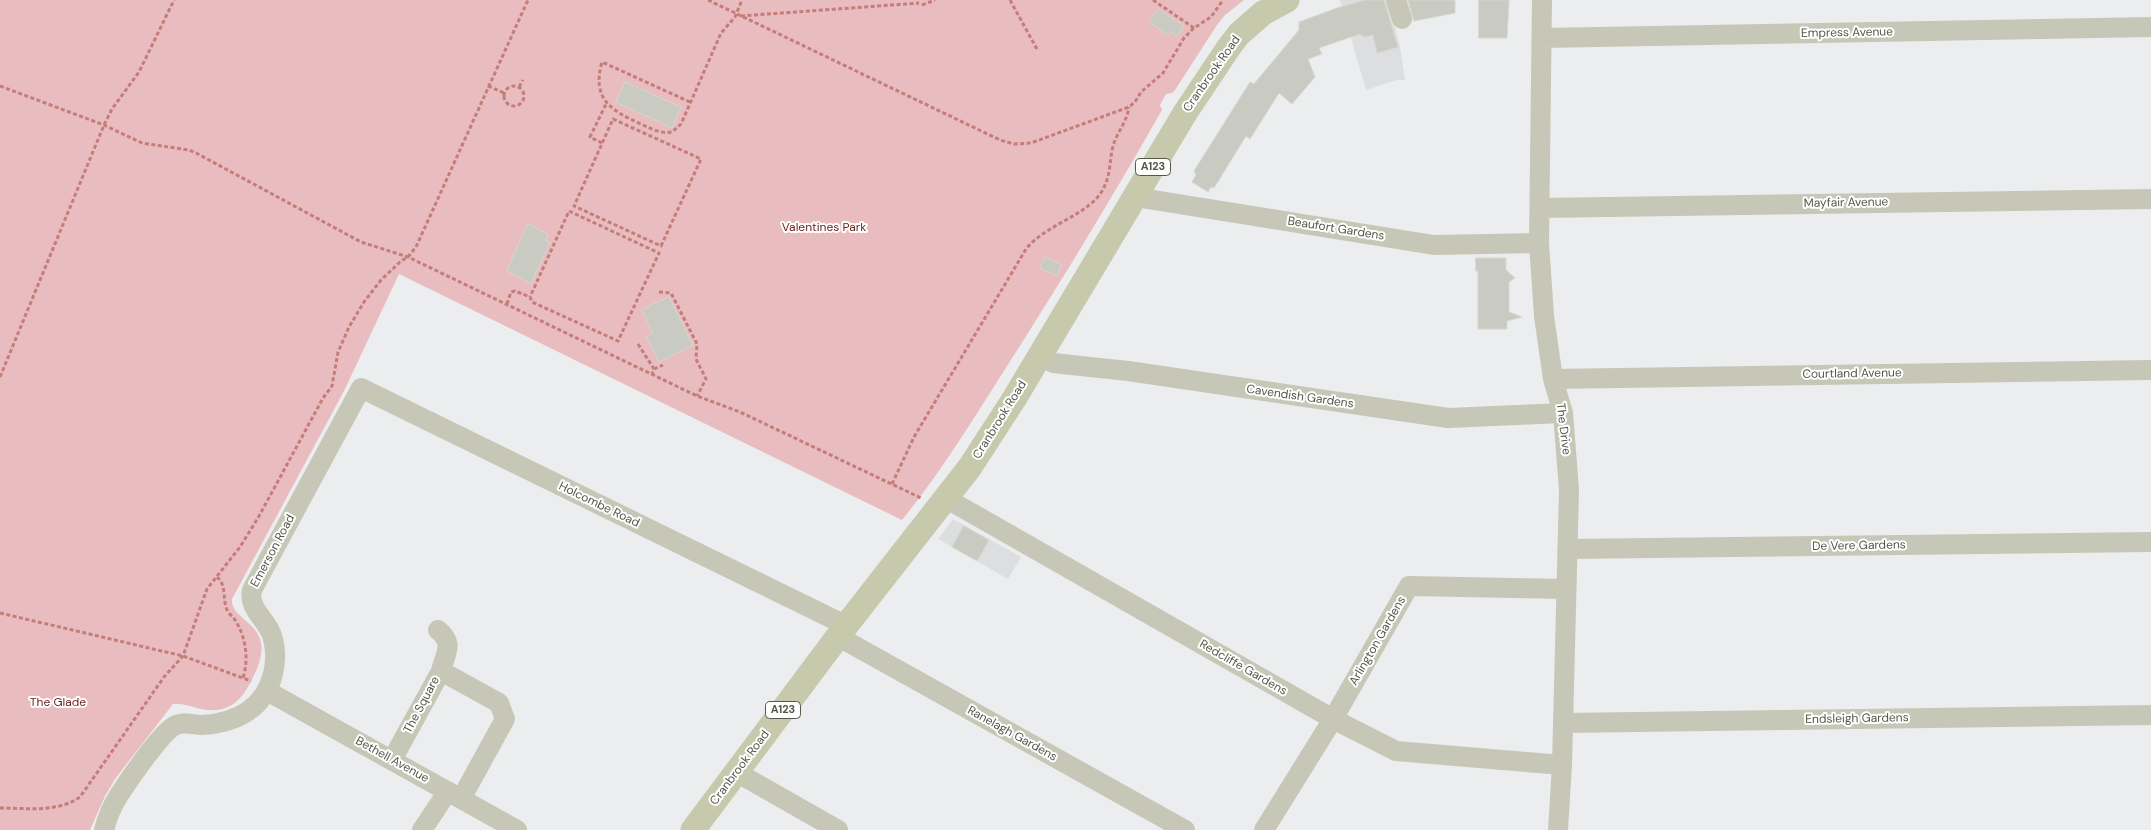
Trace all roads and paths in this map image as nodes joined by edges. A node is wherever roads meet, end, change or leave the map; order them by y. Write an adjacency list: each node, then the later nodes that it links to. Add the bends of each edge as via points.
1 (174, 0): 27 (path, via 139,72)
2 (528, 0): 19 (path)
3 (708, 0): 11 (path)
4 (742, 0): 11 (path)
5 (935, 0): 12 (path, via 921,4)
6 (1010, 0): 16 (path)
7 (1153, 0): 14 (path)
8 (1224, 0): 14 (path, via 1211,17)
9 (1287, 0): 29 (main road, Cranbrook Road / A123, via 1263,13 1229,48 1185,113)
10 (1542, 0): 15 (street, The Drive)
11 (736, 14): 12 (path); 23 (path, via 721,33)
12 (741, 16): 24 (path, via 1014,144 1031,143)
13 (2151, 27): 15 (street, Empress Avenue)
14 (1194, 28): 24 (path, via 1184,38 1163,73)
15 (1542, 38): 31 (street, The Drive)
16 (1038, 51)
17 (523, 80): 20 (path)
18 (0, 86): 27 (path)
19 (488, 86): 21 (path); 33 (path, via 416,247)
20 (519, 87): 21 (path, via 512,86); 21 (path, via 524,96 517,106 505,102)
21 (504, 93)
22 (607, 102): 23 (path, via 600,80 602,62); 25 (path); 28 (path, via 590,138)
23 (690, 102): 25 (path, via 681,124 672,132 660,132)
24 (1128, 107): 47 (path, via 1128,116 1114,143 1110,172 1101,192 1086,206 1043,232 1026,249 914,437)
25 (626, 117): 26 (path)
26 (624, 124): 28 (path, via 613,119); 28 (path, via 701,159 661,246 574,206)
27 (104, 125): 33 (path, via 142,143 189,150 361,242); 42 (path)
28 (602, 143)
29 (1135, 197): 32 (street, Beaufort Gardens, via 1434,245); 38 (main road, Cranbrook Road / A123)
30 (2151, 199): 31 (street, Mayfair Avenue)
31 (1540, 208): 32 (street, The Drive)
32 (1539, 242): 43 (street, The Drive, via 1544,316)
33 (408, 257): 36 (path); 52 (path, via 381,280 349,327 338,352 332,386 258,518)
34 (659, 292): 44 (path, via 672,293 697,344 696,360 706,379)
35 (530, 297): 35 (path, via 569,211 659,253 618,342 532,302); 36 (path, via 513,291)
36 (507, 304): 41 (path)
37 (638, 344): 41 (path)
38 (1041, 354): 46 (street, Cavendish Gardens, via 1053,363 1448,418); 49 (main road, Cranbrook Road / A123)
39 (662, 364): 41 (path)
40 (2151, 370): 43 (street, Courtland Avenue)
41 (653, 372): 44 (path)
42 (0, 377)
43 (1554, 379): 46 (street, The Drive)
44 (697, 396): 47 (path, via 740,412)
45 (356, 397): 56 (street, Holcombe Road, via 360,388 835,620); 60 (street, Emerson Road, via 252,590 250,599 271,633 275,652 274,672)
46 (1563, 414): 51 (street, The Drive, via 1569,490)
47 (892, 484): 48 (path)
48 (920, 497)
49 (947, 499): 56 (main road, Cranbrook Road / A123); 62 (street, Redcliffe Gardens)
50 (2151, 542): 51 (street, De Vere Gardens)
51 (1568, 549): 53 (street, The Drive)
52 (217, 577): 57 (path, via 207,589); 59 (path, via 223,587 226,609 244,641)
53 (1566, 589): 62 (street, Arlington Gardens, via 1409,586); 63 (street, The Drive)
54 (0, 613): 57 (path)
55 (438, 630): 58 (street, via 445,636 448,646)
56 (842, 632): 66 (main road, Cranbrook Road / A123); 74 (street, Ranelagh Gardens)
57 (183, 656): 59 (path); 68 (path, via 164,677 80,797 55,808)
58 (441, 671): 64 (street, The Square); 67 (street, The Square, via 499,703 505,719)
59 (243, 678): 60 (path)
60 (259, 686): 64 (street, Bethell Avenue); 69 (street, Emerson Road, via 250,710 234,720 218,724 186,723 170,728 118,796)
61 (2151, 715): 63 (street, Endsleigh Gardens)
62 (1333, 719): 65 (street, Redcliffe Gardens, via 1396,751); 75 (street, Arlington Gardens)
63 (1563, 723): 65 (street, The Drive)
64 (392, 760): 67 (street, Bethell Avenue)
65 (1562, 765): 76 (street, The Drive)
66 (736, 772): 72 (main road, Cranbrook Road / A123); 73 (street)
67 (454, 795): 70 (street, The Square); 71 (street, Bethell Avenue)
68 (0, 808)
69 (104, 830)
70 (422, 830)
71 (517, 830)
72 (693, 830)
73 (838, 830)
74 (1184, 830)
75 (1264, 830)
76 (1558, 830)

